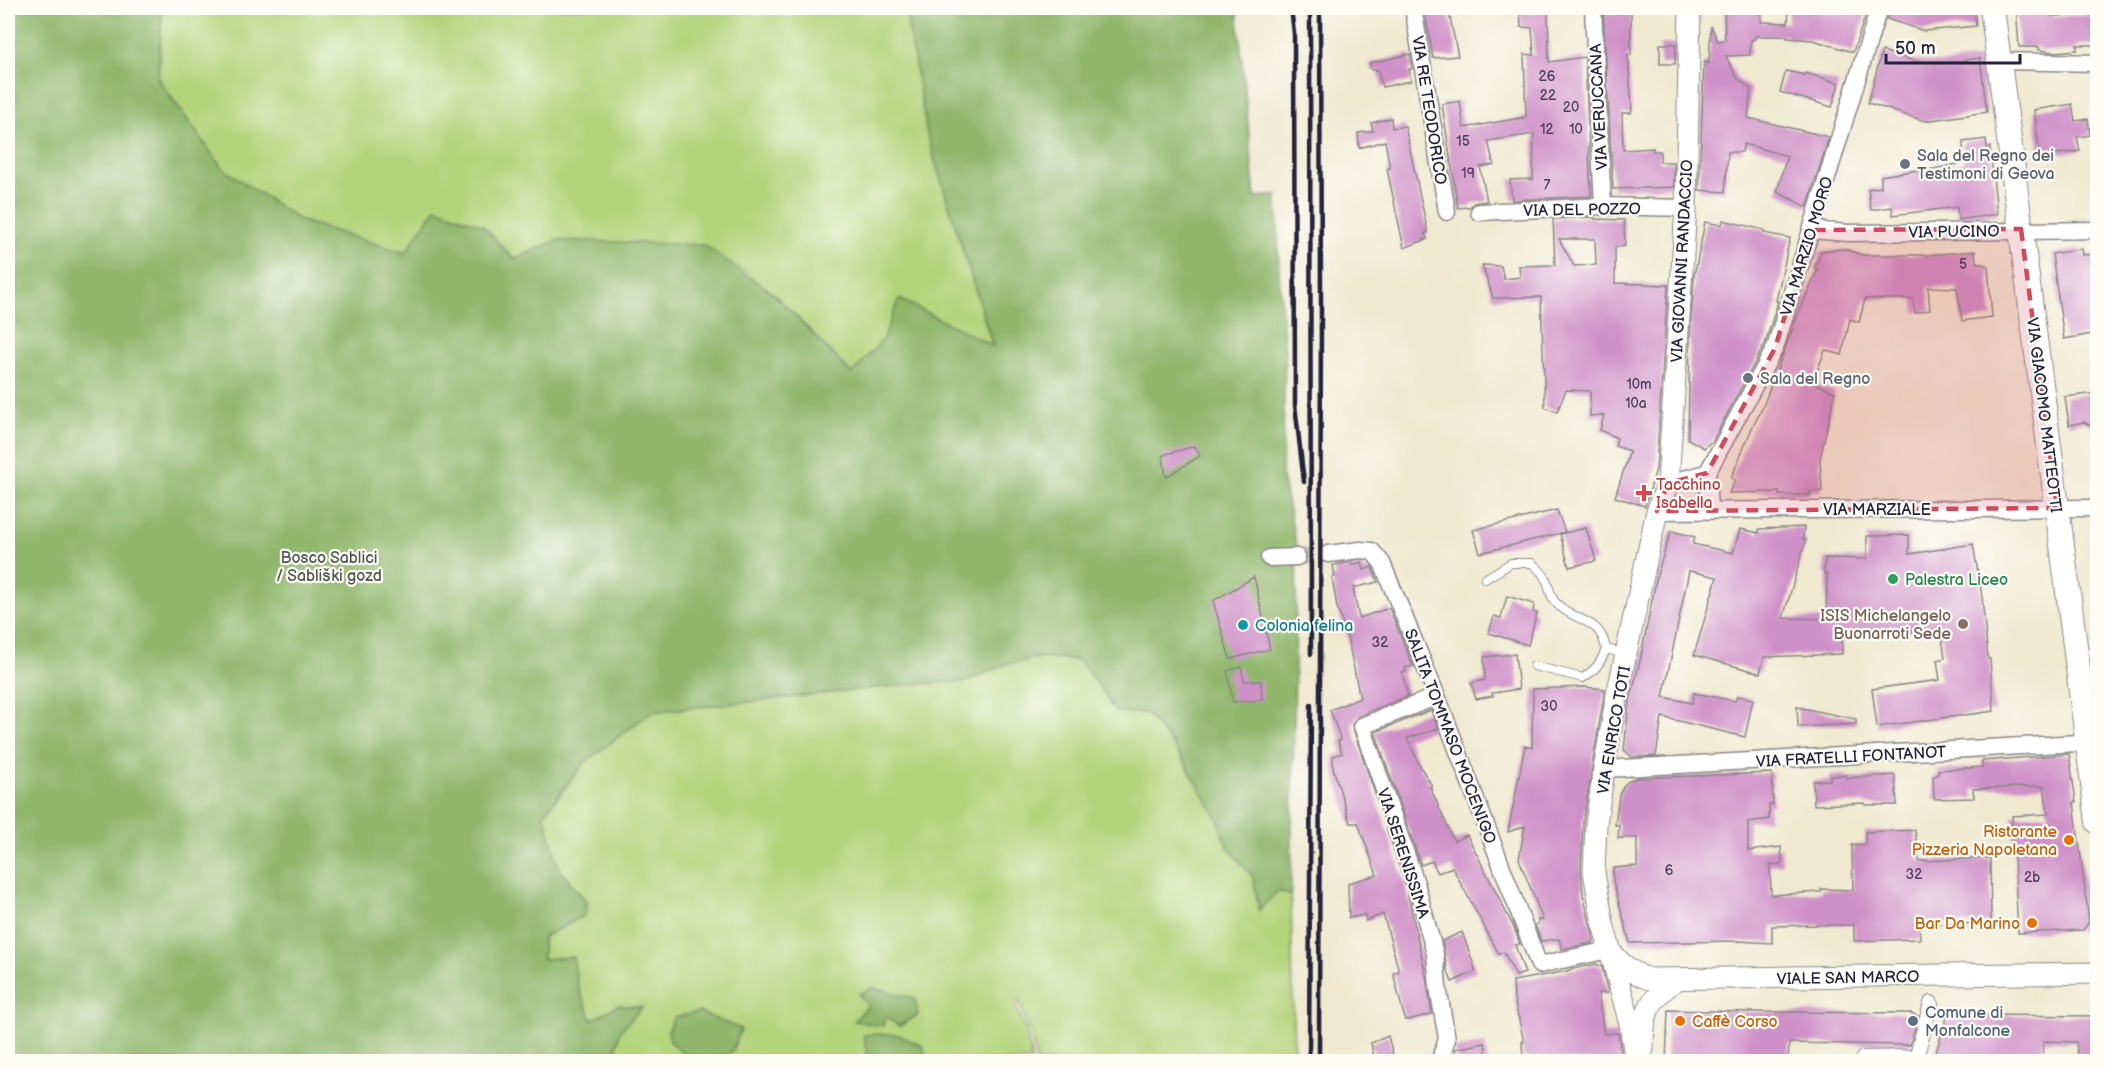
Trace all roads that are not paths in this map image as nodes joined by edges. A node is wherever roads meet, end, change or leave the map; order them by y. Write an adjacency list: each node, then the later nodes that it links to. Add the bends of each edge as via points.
1 (1413, 8): 10 (street, VIA RE TEODORICO)
2 (1593, 8): 8 (street, VIA VERUCCANA)
3 (1690, 8): 9 (street, VIA GIOVANNI RANDACCIO)
4 (1879, 8): 13 (street, VIA MARZIO MORO)
5 (1992, 8): 6 (main road, VIA GIACOMO MATTEOTTI)
6 (1999, 61): 7 (street); 12 (main road, VIA GIACOMO MATTEOTTI)
7 (2097, 63)
8 (1603, 206): 9 (street, VIA DEL POZZO); 11 (street, VIA DEL POZZO)
9 (1686, 208): 16 (street, VIA GIOVANNI RANDACCIO)
10 (1447, 212)
11 (1479, 212)
12 (2021, 229): 13 (street, VIA PUCINO); 14 (street, VIA PUCINO); 18 (main road, VIA GIACOMO MATTEOTTI)
13 (1811, 230): 15 (street, VIA MARZIO MORO, via 1775,348)
14 (2097, 230)
15 (1707, 473): 16 (street); 19 (street)
16 (1668, 483): 20 (street, VIA GIOVANNI RANDACCIO)
17 (2097, 507): 18 (street, VIA MARZIALE)
18 (2057, 508): 19 (street, VIA MARZIALE); 28 (main road, VIA GIACOMO MATTEOTTI)
19 (1709, 510): 20 (street, VIA MARZIALE)
20 (1657, 511): 25 (street, VIA ENRICO TOTI)
21 (1328, 554): 27 (street, SALITA TOMMASO MOCENIGO, via 1372,551 1382,563)
22 (1297, 556): 23 (street)
23 (1269, 558)
24 (1485, 579): 25 (lane, via 1511,563 1532,563 1545,576 1553,601 1566,613 1594,625)
25 (1617, 652): 26 (lane, via 1583,678); 29 (street, VIA ENRICO TOTI, via 1617,695)
26 (1534, 666)
27 (1437, 696): 31 (street, SALITA TOMMASO MOCENIGO, via 1539,965); 37 (street, VIA SERENISSIMA, via 1362,726 1416,883 1435,954 1447,1039)
28 (2092, 742): 29 (street, VIA FRATELLI FONTANOT); 30 (main road, VIA GIACOMO MATTEOTTI)
29 (1604, 769): 31 (street, VIA ENRICO TOTI, via 1594,872)
30 (2097, 822)
31 (1609, 950): 33 (street, VIALE SAN MARCO, via 1634,974 1649,980); 38 (street, VIA ENRICO TOTI, via 1630,1024)
32 (2097, 973): 33 (street, VIALE SAN MARCO)
33 (1676, 980): 39 (street, via 1656,996 1646,1014)
34 (1931, 1003): 36 (street)
35 (1863, 1058): 36 (street)
36 (1915, 1059)
37 (1439, 1062)
38 (1636, 1062)
39 (1644, 1062)

